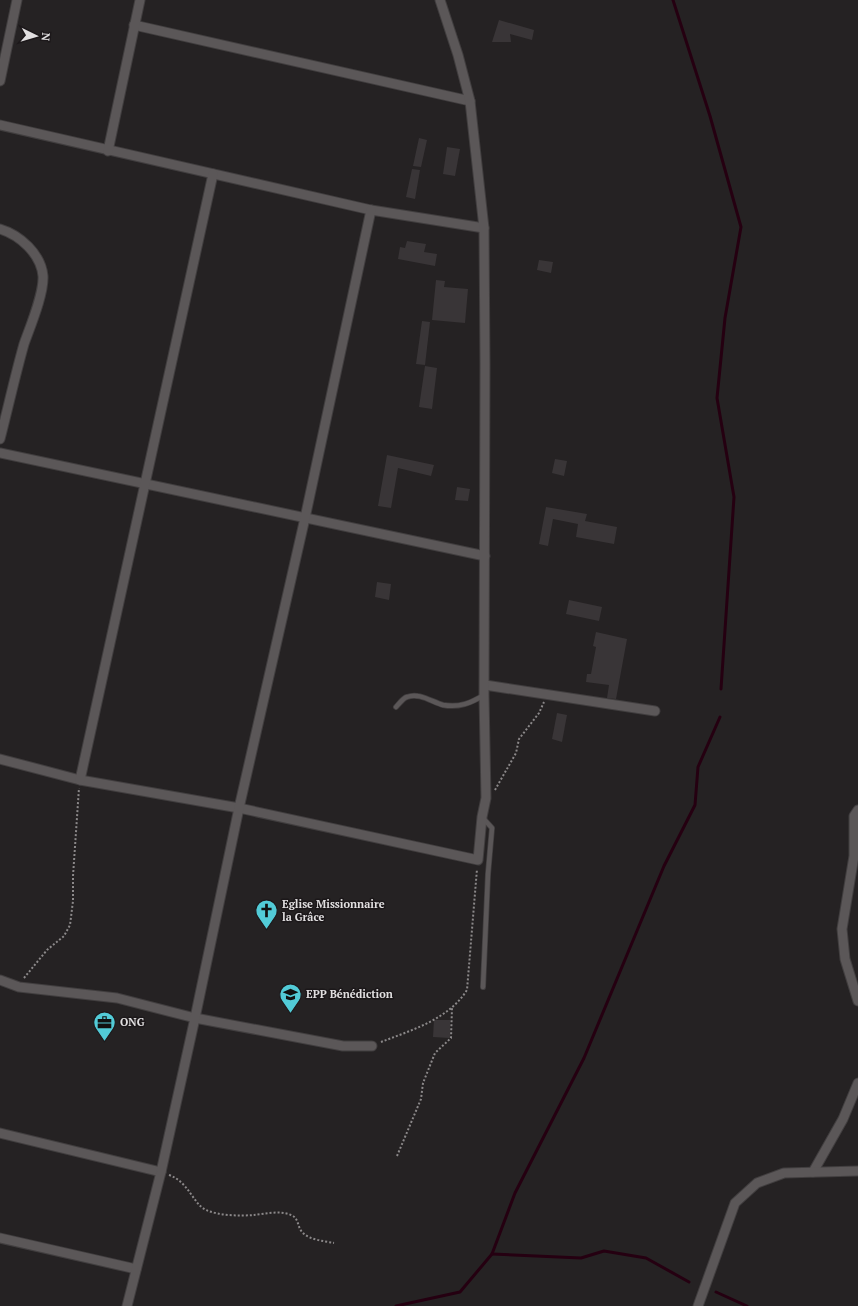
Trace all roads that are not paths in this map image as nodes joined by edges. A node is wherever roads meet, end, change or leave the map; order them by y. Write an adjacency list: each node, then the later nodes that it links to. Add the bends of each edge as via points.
1 (17, 0): 7 (street)
2 (140, 0): 5 (street)
3 (440, 0): 6 (street)
4 (445, 0): 6 (street)
5 (134, 25): 8 (street); 10 (street)
6 (454, 43): 8 (street)
7 (0, 81)
8 (470, 101): 13 (street)
9 (0, 125): 10 (street)
10 (108, 151): 11 (street)
11 (213, 174): 12 (street); 17 (street)
12 (371, 210): 13 (street); 18 (street)
13 (484, 228): 19 (street)
14 (0, 229): 15 (street, via 18,237 26,245 40,264 43,277)
15 (0, 440)
16 (0, 452): 17 (street)
17 (146, 484): 18 (street); 25 (street)
18 (305, 518): 19 (street); 26 (street)
19 (485, 556): 20 (street)
20 (485, 685): 21 (street); 23 (street)
21 (484, 695): 22 (lane, via 461,706 443,705 416,696 406,697); 28 (street, via 486,798)
22 (396, 707)
23 (655, 710)
24 (0, 759): 25 (street)
25 (80, 780): 26 (street)
26 (239, 808): 28 (street, via 478,860); 32 (street)
27 (858, 810): 31 (street, via 854,816 854,856 842,929 846,959)
28 (482, 817): 30 (lane, via 492,828)
29 (0, 980): 32 (street, via 19,987 117,998)
30 (483, 987)
31 (858, 1001)
32 (195, 1018): 33 (street, via 343,1046); 37 (street)
33 (372, 1046)
34 (858, 1083): 38 (street, via 846,1113)
35 (0, 1133): 37 (street)
36 (858, 1171): 38 (street)
37 (161, 1172): 40 (street)
38 (813, 1172): 42 (street, via 784,1173 757,1183 735,1203)
39 (0, 1238): 40 (street)
40 (136, 1269): 41 (street)
41 (127, 1306)
42 (698, 1306)

